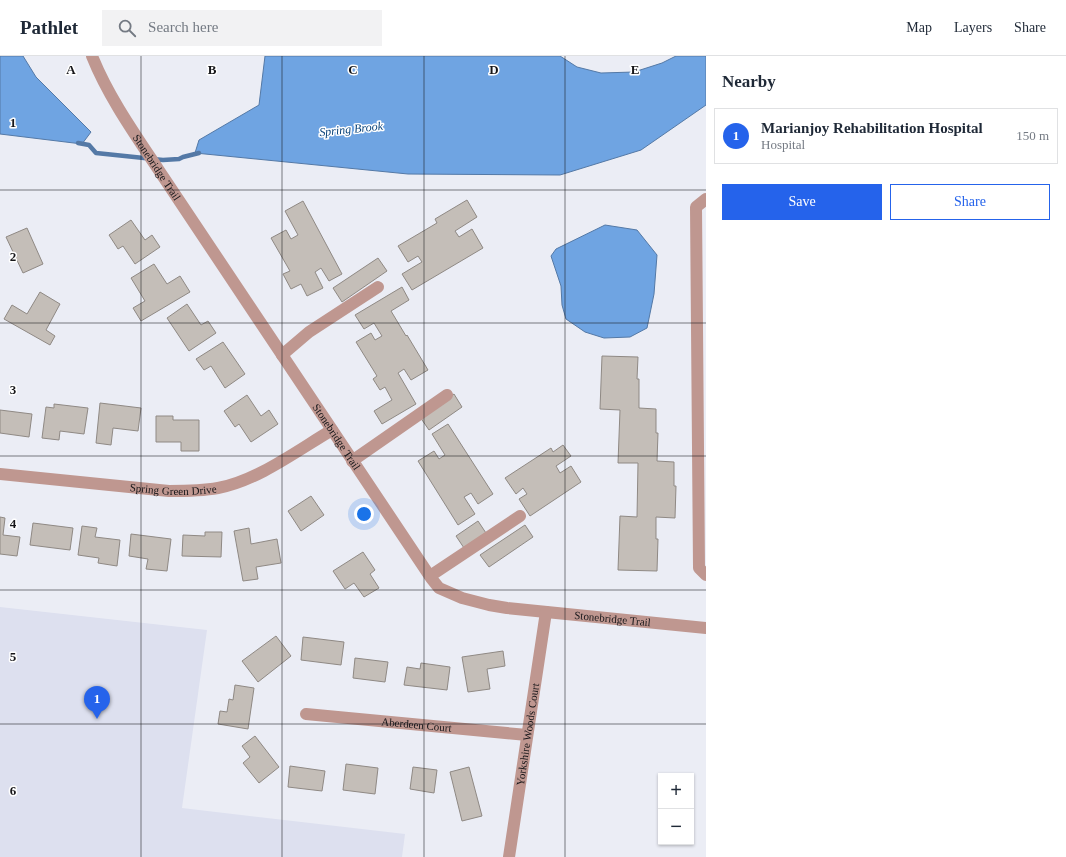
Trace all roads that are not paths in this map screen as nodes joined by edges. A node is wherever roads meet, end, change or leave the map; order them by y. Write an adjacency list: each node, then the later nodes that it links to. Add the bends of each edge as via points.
1 (92, 56): 5 (street, Stonebridge Trail, via 108,91 131,129)
2 (706, 199): 3 (street, via 696,206)
3 (701, 245): 6 (street)
4 (378, 287): 5 (street, via 309,332)
5 (282, 355): 9 (street, Stonebridge Trail)
6 (702, 362): 8 (street)
7 (447, 394): 11 (street)
8 (702, 407): 10 (street)
9 (332, 430): 11 (street, Stonebridge Trail); 12 (street, Spring Green Drive, via 246,480 218,488 169,491)
10 (702, 451): 13 (street)
11 (352, 461): 16 (street, Stonebridge Trail)
12 (0, 474)
13 (702, 492): 15 (street, via 699,568)
14 (520, 516): 16 (street)
15 (706, 575)
16 (430, 576): 17 (street, Stonebridge Trail, via 439,588 462,598 507,608)
17 (546, 612): 18 (street, Stonebridge Trail); 20 (street, Yorkshire Woods Court)
18 (706, 628)
19 (306, 714): 20 (street, Aberdeen Court)
20 (527, 735): 21 (street, Yorkshire Woods Court)
21 (509, 857)

